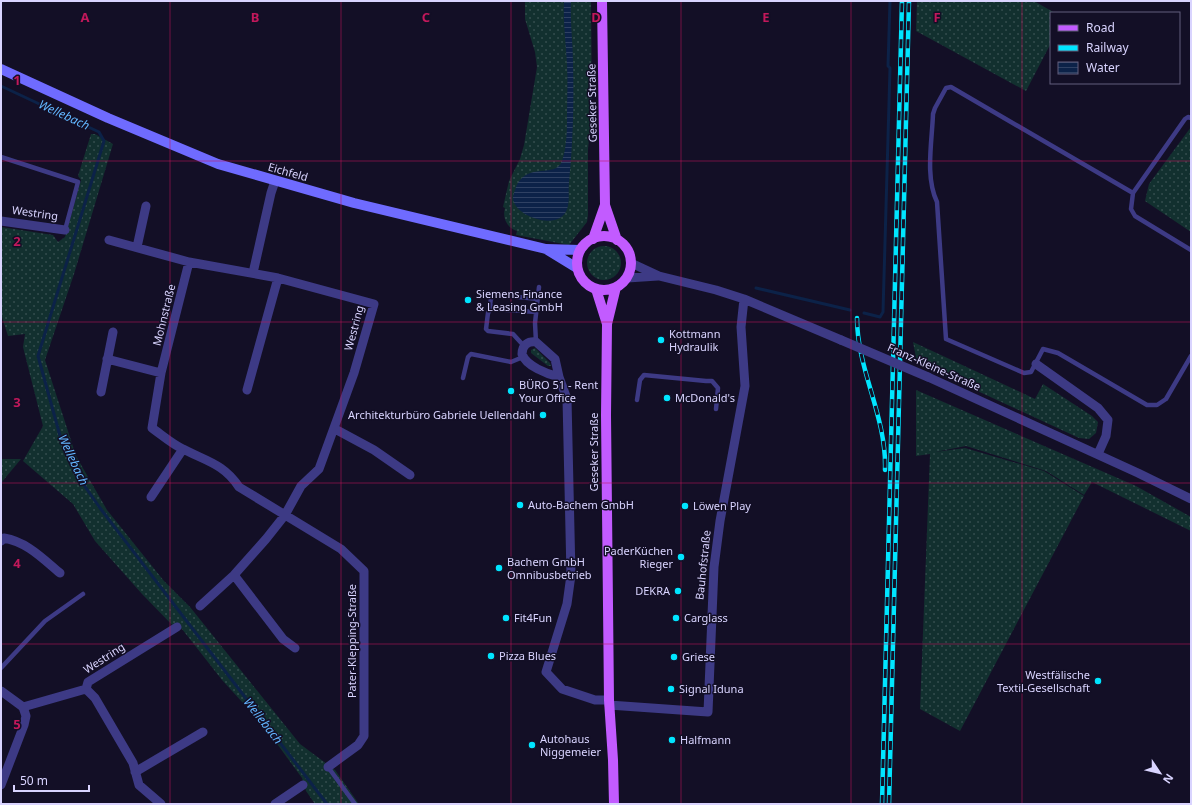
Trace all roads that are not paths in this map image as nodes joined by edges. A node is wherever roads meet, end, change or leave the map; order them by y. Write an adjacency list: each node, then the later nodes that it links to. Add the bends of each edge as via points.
1 (602, 1): 7 (main road, Geseker Straße)
2 (1, 69): 5 (main road, Eichfeld, via 218,164)
3 (1191, 118): 6 (lane, via 1185,119)
4 (1, 157): 10 (lane, via 78,182)
5 (275, 181): 15 (main road, Eichfeld, via 422,220); 21 (street)
6 (1133, 193): 17 (lane, via 1131,209 1135,216); 39 (lane, via 951,87 946,88 933,114 931,158 932,190 937,202 944,336 948,341 1024,373 1032,372)
7 (605, 205): 11 (main road, Geseker Straße); 13 (main road, Geseker Straße)
8 (146, 206): 14 (street)
9 (1, 221): 10 (street, Westring)
10 (65, 230)
11 (593, 239): 13 (main road, via 606,237); 16 (main road)
12 (110, 240): 14 (street, Westring)
13 (617, 240): 19 (main road, via 626,248)
14 (137, 247): 18 (street, Westring)
15 (546, 249): 16 (main road); 20 (main road, Eichfeld)
16 (580, 250): 20 (main road)
17 (1191, 250)
18 (189, 262): 21 (street, Westring); 40 (street, Mohnstraße)
19 (631, 263): 22 (street, Franz-Kleine-Straße); 24 (main road)
20 (577, 268): 27 (main road, via 586,284)
21 (253, 272): 23 (street, Westring)
22 (659, 276): 24 (street, Franz-Kleine-Straße); 29 (street, Franz-Kleine-Straße)
23 (278, 278): 43 (street); 47 (street, Westring, via 374,304)
24 (627, 278): 26 (main road)
25 (539, 287): 28 (lane)
26 (616, 288): 27 (main road); 32 (main road, Geseker Straße)
27 (596, 289): 32 (main road, Geseker Straße)
28 (538, 299): 30 (lane, via 493,296 490,305); 31 (lane)
29 (744, 299): 49 (street, Franz-Kleine-Straße, bridge, via 928,377); 64 (street, Bauhofstraße, via 741,327 745,386 714,567 708,712)
30 (492, 308): 31 (lane); 35 (lane, via 488,313 486,329 513,334)
31 (536, 312): 34 (lane)
32 (607, 324): 64 (main road, Geseker Straße)
33 (113, 332): 38 (street)
34 (536, 342): 35 (street, via 529,342); 41 (street, via 555,359)
35 (524, 346): 37 (street)
36 (1191, 356): 39 (lane, via 1166,399 1157,405 1147,405 1058,353 1043,349)
37 (523, 357): 41 (street, via 536,368); 42 (lane, via 511,362 471,354)
38 (107, 359): 40 (street); 44 (street)
39 (1036, 364): 49 (street, via 1098,408 1108,420 1106,436)
40 (161, 373): 48 (street, Mohnstraße, via 152,428)
41 (559, 377): 64 (street, via 567,399 571,575 567,604 546,672 562,689)
42 (463, 378)
43 (247, 390)
44 (101, 392)
45 (637, 400): 46 (lane, via 640,380 644,375 712,381 718,388)
46 (716, 409)
47 (335, 429): 50 (street, via 374,450); 53 (street, Westring, via 319,470 301,486)
48 (183, 449): 51 (street); 53 (street, Mohnstraße, via 202,456 231,475 239,487)
49 (1098, 454): 52 (street, Franz-Kleine-Straße)
50 (410, 475)
51 (151, 497)
52 (1191, 499)
53 (285, 515): 56 (street, Westring); 67 (street, Pater-Klepping-Straße, via 342,549 364,571 364,736 358,745)
54 (1, 541): 55 (street, via 4,538 12,539 28,546)
55 (60, 573)
56 (234, 575): 58 (street, Westring); 60 (street, via 283,639)
57 (83, 594): 61 (lane, via 45,621)
58 (200, 606)
59 (177, 627): 62 (street, Westring, via 88,682)
60 (295, 648)
61 (1, 668)
62 (86, 690): 65 (street, Westring); 68 (street, via 96,698 133,763)
63 (1, 691): 65 (street)
64 (609, 703): 74 (main road, Geseker Straße, via 614,760)
65 (23, 707): 69 (street, via 26,716 24,725)
66 (203, 732): 68 (street)
67 (328, 767): 73 (lane)
68 (135, 772): 71 (street, via 139,785)
69 (1, 785)
70 (303, 785): 72 (street)
71 (160, 804)
72 (275, 804)
73 (355, 804)
74 (614, 804)

